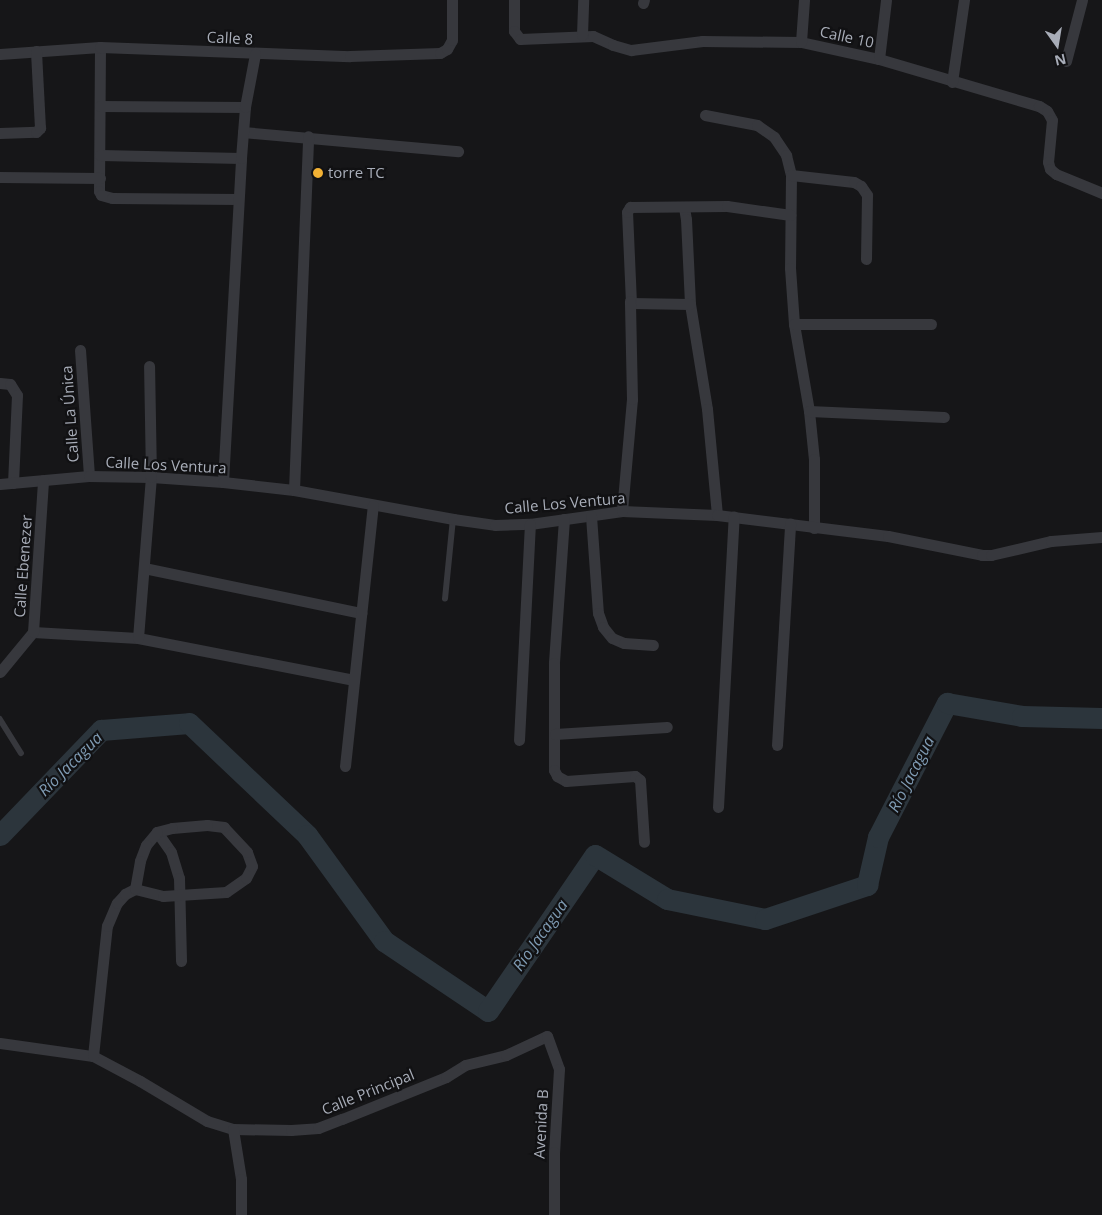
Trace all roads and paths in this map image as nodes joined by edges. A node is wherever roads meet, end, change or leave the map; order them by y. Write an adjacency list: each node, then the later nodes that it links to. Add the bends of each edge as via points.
1 (452, 0): 13 (street, Calle 8, via 452,40 444,51 350,56)
2 (514, 0): 8 (street, Calle 10, via 517,38)
3 (583, 0): 8 (street)
4 (804, 0): 9 (street)
5 (886, 0): 14 (street)
6 (964, 0): 16 (street)
7 (1082, 0): 15 (street)
8 (582, 35): 9 (street, Calle 10, via 632,50 702,41)
9 (801, 42): 14 (street, Calle 10)
10 (100, 47): 11 (street, Calle 8); 13 (street, Calle 8); 17 (street)
11 (36, 51): 12 (street, Calle 8); 21 (street, via 40,128 36,132)
12 (0, 54)
13 (255, 54): 18 (street)
14 (879, 59): 16 (street, Calle 10)
15 (1066, 61)
16 (952, 82): 29 (street, Calle 10, via 1044,108 1052,120 1050,169)
17 (100, 106): 18 (street); 24 (street)
18 (245, 107): 20 (street)
19 (705, 115): 26 (street, via 757,126 774,136 786,154)
20 (243, 132): 22 (street); 25 (street)
21 (0, 133)
22 (308, 136): 23 (street); 49 (street)
23 (458, 151)
24 (100, 155): 25 (street); 28 (street)
25 (241, 158): 30 (street)
26 (791, 176): 32 (street); 33 (street, via 854,182 862,186 867,195)
27 (0, 177): 28 (street)
28 (100, 178): 30 (street, via 101,195 108,198)
29 (1102, 194)
30 (238, 199): 46 (street)
31 (684, 207): 32 (street, via 727,206); 34 (street, via 632,206 628,209); 35 (street)
32 (790, 215): 36 (street)
33 (866, 259)
34 (630, 301): 35 (street, via 634,304); 51 (street, via 632,399)
35 (690, 304): 52 (street, via 707,409)
36 (794, 324): 37 (street); 41 (street)
37 (931, 324)
38 (80, 350): 43 (street, Calle La Única)
39 (149, 366): 44 (street)
40 (0, 383): 47 (street, via 10,384 17,395)
41 (809, 411): 42 (street); 59 (street, via 814,459)
42 (944, 417)
43 (89, 476): 44 (street, Calle Los Ventura); 45 (street, Calle Los Ventura)
44 (151, 477): 46 (street, Calle Los Ventura); 61 (street)
45 (43, 480): 47 (street, Calle Los Ventura); 64 (street, Calle Ebenezer)
46 (223, 482): 49 (street, Calle Los Ventura)
47 (13, 483): 48 (street, Calle Los Ventura)
48 (0, 484)
49 (294, 490): 50 (street, Calle Los Ventura)
50 (373, 505): 55 (street, Calle Los Ventura); 63 (street)
51 (622, 511): 52 (street, Calle Los Ventura); 53 (street, Calle Los Ventura)
52 (717, 514): 54 (street, Calle Los Ventura)
53 (591, 516): 56 (street, Calle Los Ventura); 66 (street, via 598,613 603,626 612,638 624,643)
54 (734, 516): 57 (street, Calle Los Ventura); 76 (street)
55 (453, 519): 58 (street, Calle Los Ventura); 62 (lane)
56 (564, 519): 58 (street, Calle Los Ventura); 71 (street, via 554,663)
57 (790, 523): 59 (street, Calle Los Ventura); 73 (street)
58 (530, 524): 72 (street)
59 (814, 528): 60 (street, Calle Los Ventura, via 888,536 982,555 1051,541)
60 (1102, 537)
61 (144, 568): 63 (street); 65 (street)
62 (446, 599)
63 (361, 612): 68 (street)
64 (33, 632): 65 (street); 67 (street, Calle Ebenezer)
65 (138, 638): 68 (street)
66 (653, 645)
67 (0, 672)
68 (354, 680): 75 (street)
69 (0, 719): 74 (lane)
70 (667, 727): 71 (street)
71 (555, 734): 78 (street, via 554,770 561,779 635,776 640,780)
72 (519, 740)
73 (777, 745)
74 (21, 753)
75 (345, 766)
76 (718, 807)
77 (157, 832): 79 (street, via 146,845); 80 (street, via 175,860); 80 (street, via 188,826 224,827 247,852 252,866 246,878 226,892)
78 (644, 842)
79 (135, 889): 80 (street, via 150,894); 84 (street, via 117,903 107,926)
80 (179, 896): 81 (street)
81 (182, 961)
82 (547, 1036): 85 (street, Calle Principal, via 506,1055 465,1065 446,1077 318,1128); 87 (street, Avenida B, via 559,1069)
83 (0, 1043): 84 (street, Calle Principal)
84 (93, 1056): 85 (street, Calle Principal, via 207,1121)
85 (233, 1129): 86 (street, via 241,1179)
86 (241, 1215)
87 (554, 1215)

